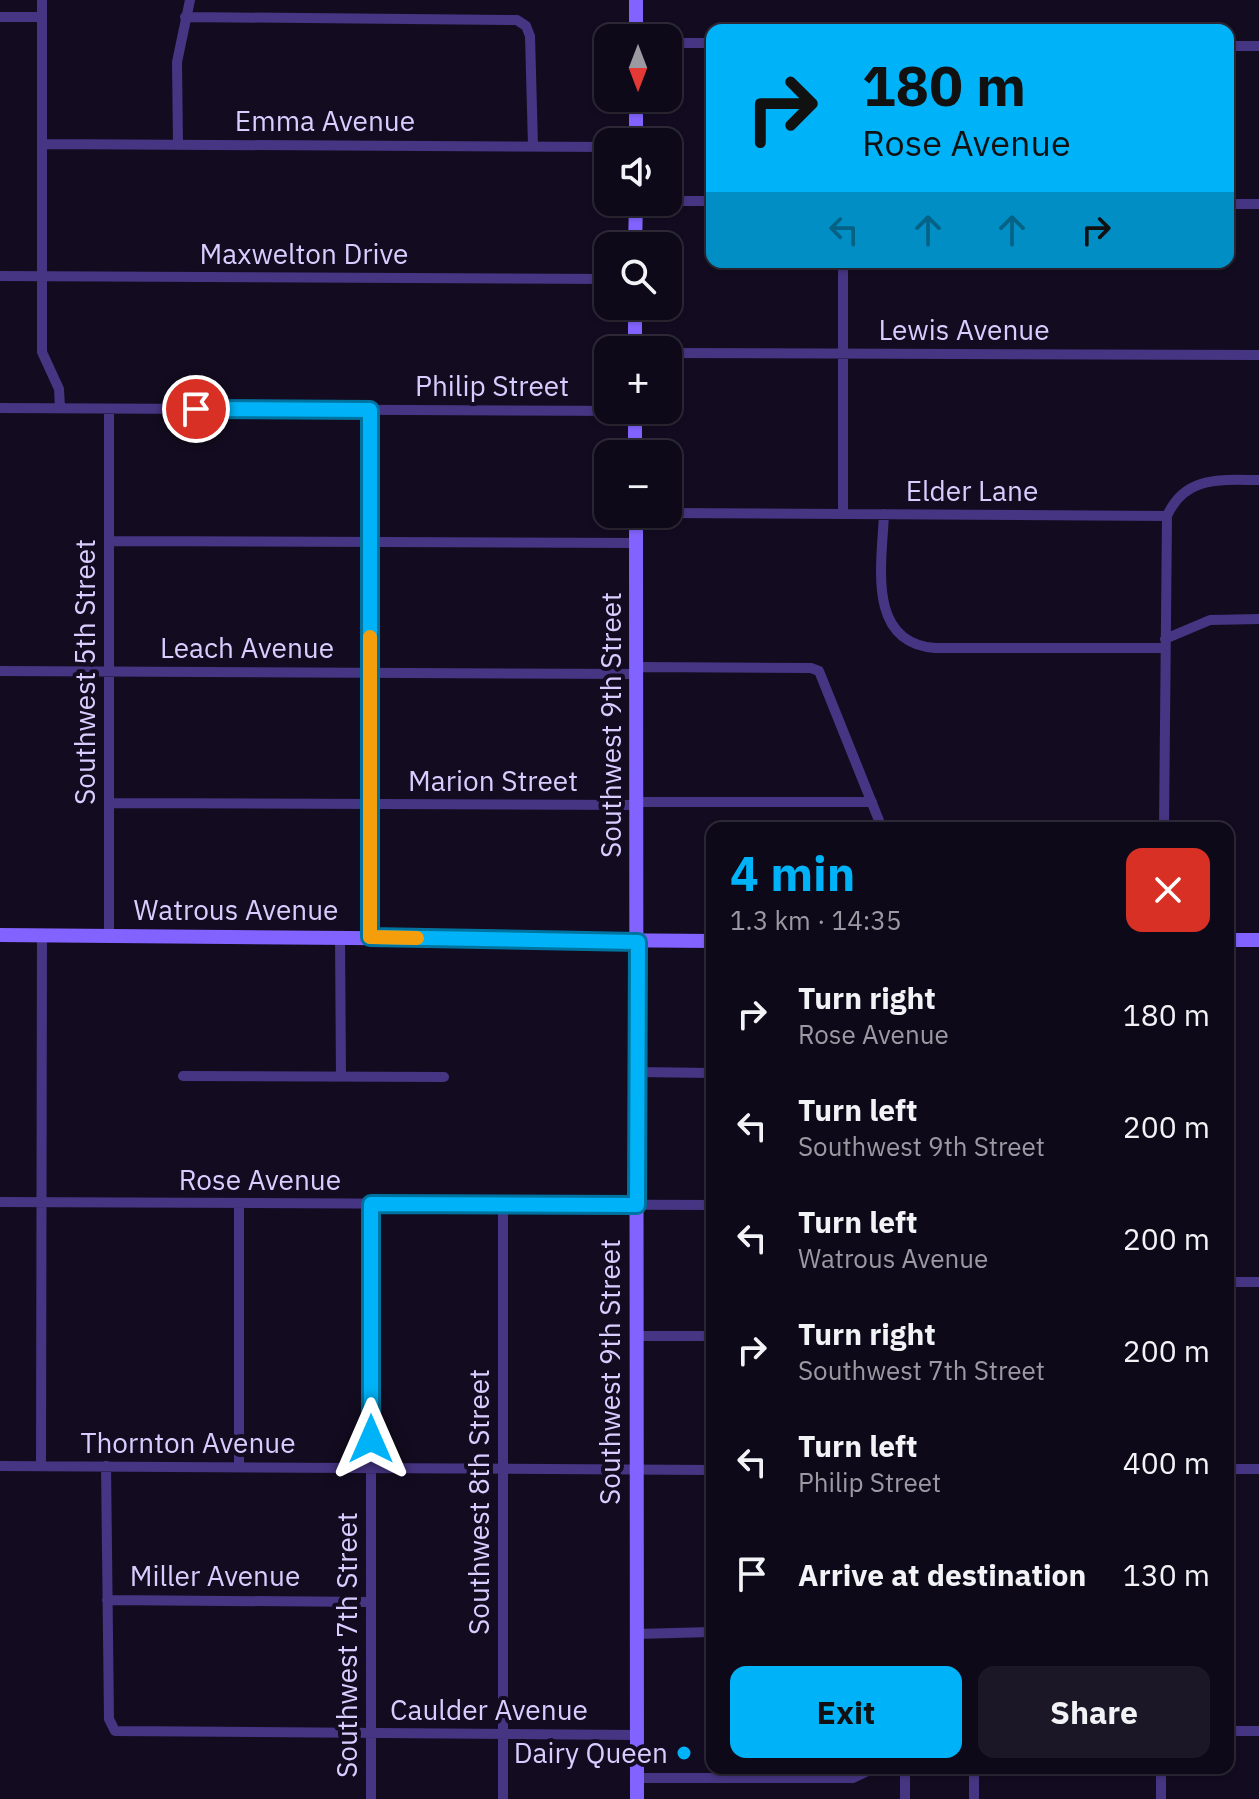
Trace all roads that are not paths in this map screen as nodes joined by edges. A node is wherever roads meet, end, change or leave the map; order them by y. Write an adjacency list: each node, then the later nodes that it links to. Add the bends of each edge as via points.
1 (42, 0): 5 (street)
2 (190, 0): 6 (street)
3 (636, 0): 7 (main road)
4 (0, 17): 5 (street)
5 (42, 17): 12 (street)
6 (185, 17): 13 (street, via 177,62); 14 (street, via 517,20 530,36)
7 (636, 24)
8 (682, 43): 9 (street)
9 (706, 43)
10 (1234, 46): 11 (street)
11 (1259, 46)
12 (42, 144): 13 (street, Emma Avenue); 22 (street)
13 (178, 145): 14 (street, Emma Avenue)
14 (533, 146): 15 (street, Emma Avenue)
15 (594, 147)
16 (682, 201): 17 (street)
17 (706, 201)
18 (1234, 204): 19 (street)
19 (1259, 204)
20 (843, 268): 25 (street)
21 (0, 276): 22 (street, Maxwelton Drive)
22 (42, 277): 23 (street, Maxwelton Drive); 28 (street, via 42,352 59,389)
23 (594, 279)
24 (682, 353): 25 (street, Lewis Avenue)
25 (843, 353): 26 (street, Lewis Avenue); 34 (street)
26 (1259, 355)
27 (0, 408): 28 (street)
28 (60, 408): 29 (street, Philip Street)
29 (109, 409): 30 (street, Philip Street); 38 (street, Southwest 5th Street)
30 (370, 410): 31 (street, Philip Street); 39 (street)
31 (594, 410)
32 (1259, 480): 36 (street, via 1197,483 1183,492)
33 (682, 513): 34 (street, Elder Lane)
34 (843, 514): 35 (street, Elder Lane)
35 (884, 514): 36 (street, Elder Lane); 42 (street, via 881,585 888,620 907,641 935,648)
36 (1167, 516): 42 (street)
37 (636, 528): 40 (main road, Southwest 9th Street)
38 (109, 541): 39 (street); 45 (street, Southwest 5th Street)
39 (370, 542): 40 (street); 46 (street)
40 (636, 543): 43 (main road, Southwest 9th Street)
41 (1259, 619): 42 (street, via 1210,620)
42 (1165, 644): 52 (street)
43 (637, 670): 46 (street, Leach Avenue); 47 (street, Leach Avenue, via 811,668 824,677); 50 (main road, Southwest 9th Street)
44 (0, 671): 45 (street, Leach Avenue)
45 (109, 672): 46 (street, Leach Avenue); 48 (street, Southwest 5th Street)
46 (370, 673): 49 (street)
47 (872, 802): 50 (street, Marion Street); 51 (street)
48 (109, 803): 49 (street, Marion Street); 55 (street, Southwest 5th Street)
49 (370, 804): 50 (street, Marion Street); 57 (street)
50 (638, 804): 61 (main road, Southwest 9th Street)
51 (880, 822)
52 (1164, 822)
53 (0, 935): 54 (main road, Watrous Avenue)
54 (42, 935): 55 (main road, Watrous Avenue); 68 (street)
55 (109, 935): 56 (main road, Watrous Avenue)
56 (340, 937): 57 (main road, Watrous Avenue); 65 (street)
57 (370, 937): 61 (main road, Watrous Avenue)
58 (1234, 940): 59 (main road)
59 (1259, 940)
60 (706, 941): 61 (main road, Watrous Avenue)
61 (638, 942): 62 (main road, Southwest 9th Street)
62 (637, 1072): 63 (street); 72 (main road, Southwest 9th Street)
63 (706, 1073)
64 (183, 1076): 65 (street)
65 (341, 1077): 66 (street)
66 (444, 1077)
67 (0, 1202): 68 (street, Rose Avenue)
68 (41, 1203): 69 (street, Rose Avenue); 79 (street)
69 (239, 1203): 70 (street, Rose Avenue); 81 (street)
70 (371, 1204): 71 (street, Rose Avenue); 82 (street, Southwest 7th Street)
71 (503, 1204): 72 (street, Rose Avenue); 83 (street, Southwest 8th Street)
72 (637, 1205): 73 (street, Rose Avenue); 76 (main road, Southwest 9th Street)
73 (706, 1205)
74 (1234, 1282): 75 (street)
75 (1259, 1282)
76 (636, 1336): 77 (street); 86 (main road, Southwest 9th Street)
77 (706, 1336)
78 (0, 1466): 79 (street, Thornton Avenue)
79 (41, 1466): 80 (street, Thornton Avenue)
80 (106, 1466): 81 (street, Thornton Avenue); 88 (street)
81 (239, 1467): 82 (street, Thornton Avenue)
82 (371, 1468): 83 (street, Thornton Avenue); 89 (street, Southwest 7th Street)
83 (503, 1469): 86 (street, Thornton Avenue); 95 (street, Southwest 8th Street)
84 (1234, 1469): 85 (street)
85 (1259, 1469)
86 (636, 1470): 87 (street, Thornton Avenue); 91 (main road, Southwest 9th Street)
87 (706, 1470)
88 (107, 1600): 89 (street, Miller Avenue); 94 (street, Caulder Avenue, via 109,1719 119,1733)
89 (370, 1602): 94 (street, Southwest 7th Street)
90 (706, 1632): 91 (street)
91 (636, 1634): 96 (main road, Southwest 9th Street)
92 (1234, 1731): 93 (street)
93 (1259, 1731)
94 (370, 1733): 95 (street, Caulder Avenue); 102 (street, Southwest 7th Street)
95 (502, 1734): 96 (street, Caulder Avenue); 103 (street, Southwest 8th Street)
96 (637, 1735): 101 (main road, Southwest 9th Street)
97 (861, 1774): 101 (street)
98 (905, 1774): 105 (street)
99 (974, 1774): 106 (street)
100 (1161, 1774): 107 (street)
101 (637, 1778): 104 (main road, Southwest 9th Street)
102 (371, 1799)
103 (503, 1799)
104 (637, 1799)
105 (905, 1799)
106 (974, 1799)
107 (1161, 1799)

